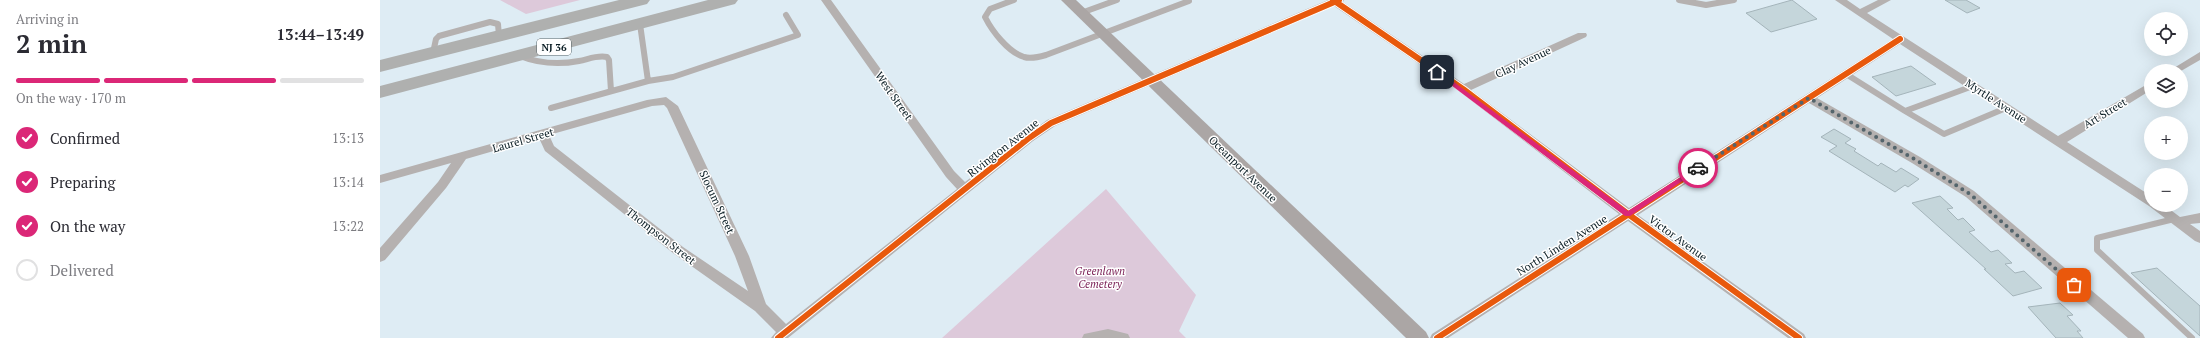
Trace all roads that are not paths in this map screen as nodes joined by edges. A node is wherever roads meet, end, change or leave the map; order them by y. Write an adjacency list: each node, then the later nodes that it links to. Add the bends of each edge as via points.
1 (641, 0): 23 (highway, NJ 36)
2 (728, 0): 16 (highway, NJ 36)
3 (826, 0): 41 (street, West Street, via 950,174)
4 (1014, 0): 17 (lane, via 990,9 985,17 1019,56 1040,56)
5 (1068, 0): 13 (street, Oceanport Avenue)
6 (1117, 0): 13 (lane)
7 (1679, 0): 8 (lane, via 1704,6)
8 (1734, 0)
9 (1840, 0): 14 (street, Myrtle Avenue)
10 (1886, 0): 14 (street)
11 (1189, 1): 17 (lane)
12 (1336, 1): 25 (street, Rivington Avenue); 29 (street, Victor Avenue)
13 (1081, 13): 17 (street, Oceanport Avenue)
14 (1860, 13): 19 (street, Myrtle Avenue)
15 (786, 15): 26 (lane, via 798,35 673,77)
16 (640, 24): 21 (highway, NJ 36); 26 (lane)
17 (1103, 34): 25 (street, Oceanport Avenue)
18 (1582, 35): 29 (street, Clay Avenue)
19 (1900, 39): 24 (street, North Linden Avenue); 27 (street, Myrtle Avenue)
20 (2200, 55): 22 (street)
21 (520, 56): 30 (highway, NJ 36); 31 (lane, via 540,64 607,57 610,60)
22 (2185, 64)
23 (380, 66)
24 (1846, 74): 32 (street, North Linden Avenue); 36 (lane)
25 (1150, 80): 41 (street, Rivington Avenue, via 1051,123); 53 (street, Oceanport Avenue)
26 (648, 82): 31 (lane)
27 (1973, 86): 35 (street, Myrtle Avenue); 36 (lane)
28 (2144, 89): 38 (street, Art Street)
29 (1463, 90): 44 (street, Victor Avenue)
30 (380, 92)
31 (611, 92): 34 (lane)
32 (1809, 98): 44 (street, North Linden Avenue); 56 (street, via 1970,194)
33 (666, 101): 37 (street, Laurel Street); 49 (street, Slocum Street, via 672,106 730,229)
34 (551, 108)
35 (2006, 108): 36 (lane, via 1944,134); 38 (street, Myrtle Avenue)
36 (1905, 111)
37 (543, 134): 39 (street, Laurel Street); 49 (street, Thompson Street, via 550,148 678,250)
38 (2059, 141): 42 (street, Myrtle Avenue)
39 (461, 157): 40 (street, Laurel Street); 48 (street, via 442,185)
40 (380, 179)
41 (965, 190): 50 (street, Rivington Avenue)
42 (2144, 197)
43 (2164, 212): 46 (street)
44 (1628, 214): 54 (street, North Linden Avenue); 55 (street, Victor Avenue)
45 (2200, 218): 46 (street)
46 (2176, 220): 47 (street); 57 (lane, via 2097,238 2097,250)
47 (2200, 238)
48 (380, 258)
49 (760, 308): 50 (street, Thompson Street)
50 (781, 335)
51 (1089, 338): 52 (street, via 1108,334)
52 (1123, 338)
53 (1419, 338)
54 (1437, 338)
55 (1799, 338)
56 (2138, 338)
57 (2192, 338)

